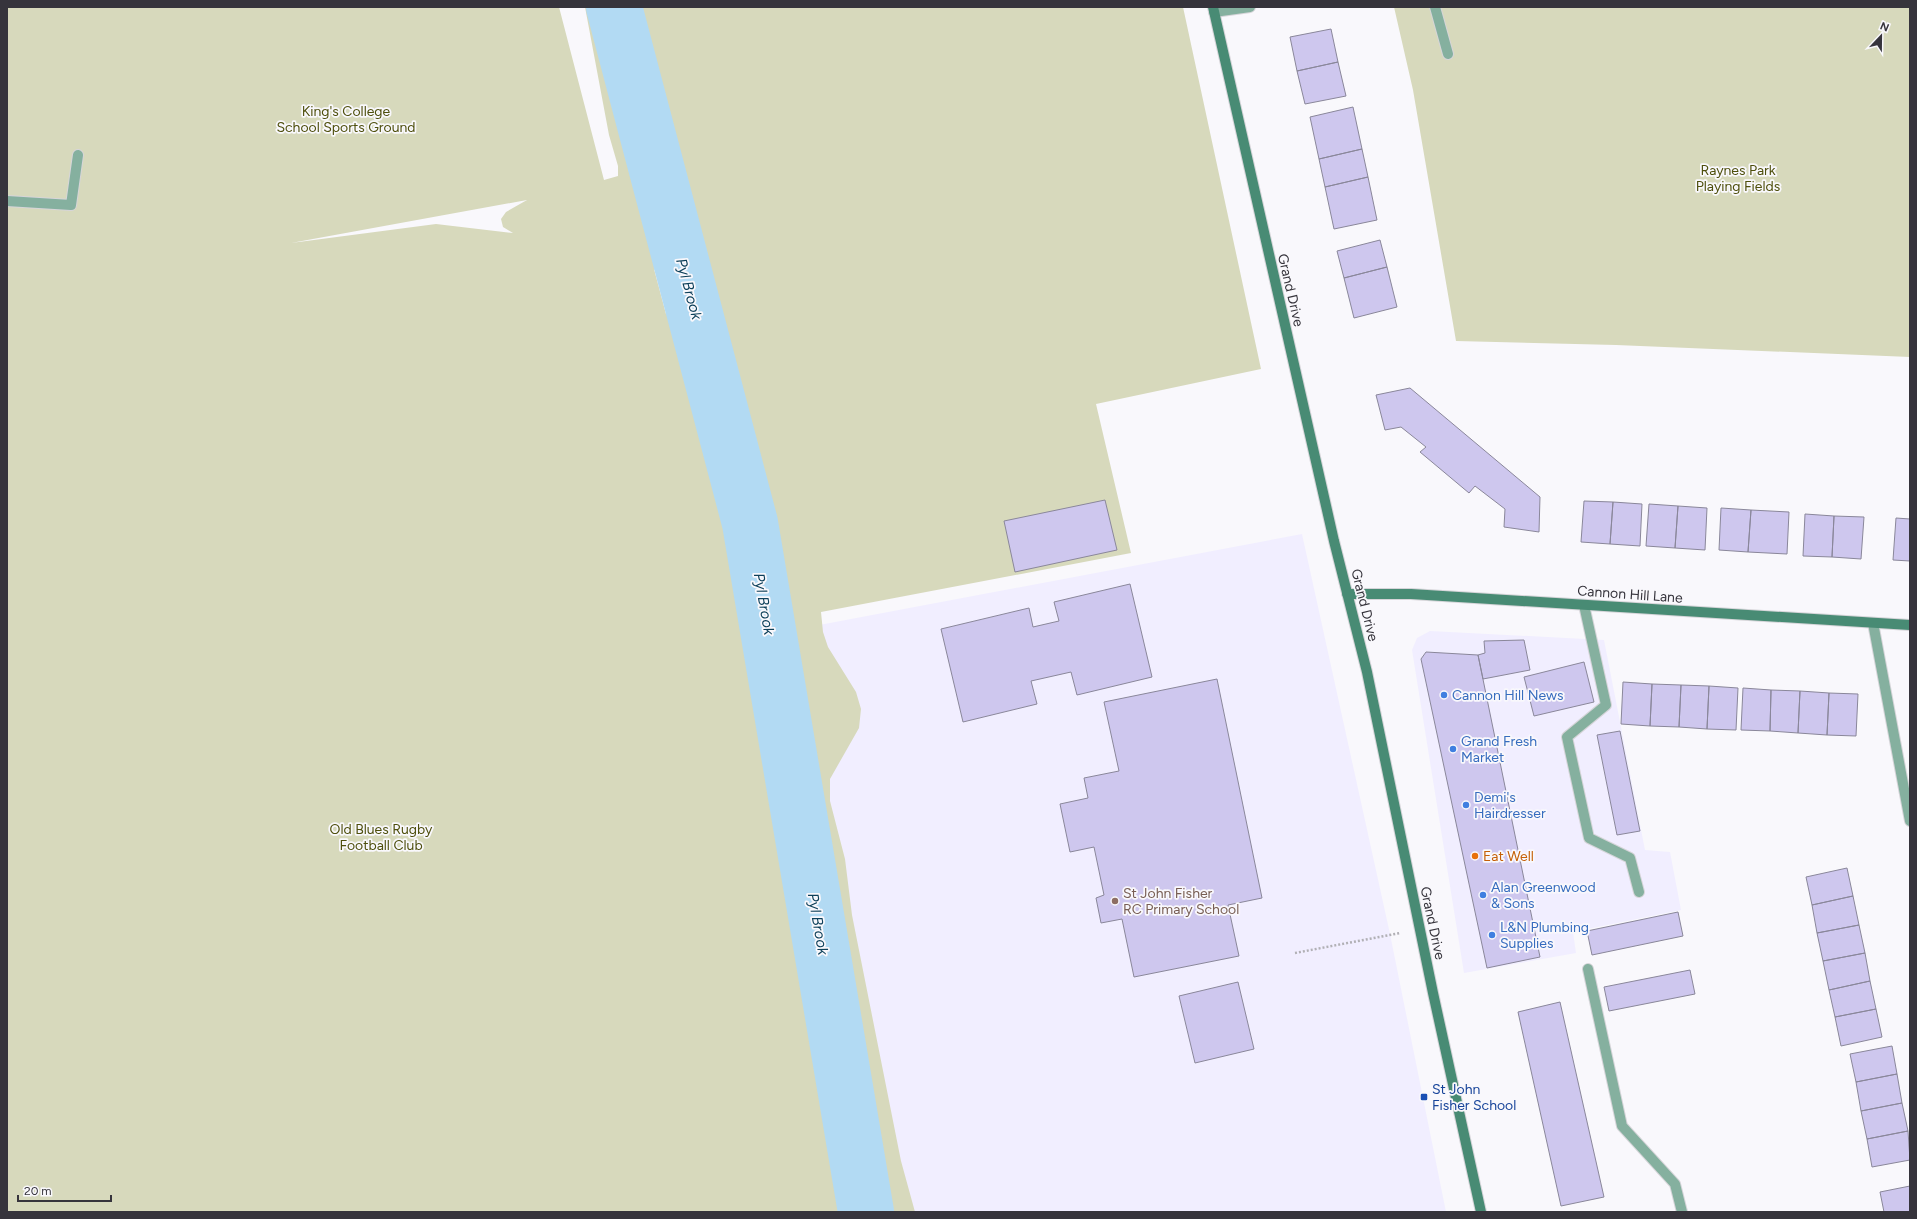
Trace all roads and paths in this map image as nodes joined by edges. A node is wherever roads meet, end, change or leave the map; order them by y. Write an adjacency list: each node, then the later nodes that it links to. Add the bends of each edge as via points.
1 (1250, 7): 3 (street)
2 (1435, 7): 4 (street)
3 (1213, 9): 7 (main road, Grand Drive)
4 (1448, 54)
5 (78, 155): 6 (street, via 71,206)
6 (7, 201)
7 (1347, 594): 8 (main road, Cannon Hill Lane, via 1411,594); 13 (main road, Grand Drive, via 1367,672)
8 (1584, 605): 9 (main road, Cannon Hill Lane); 12 (street, via 1606,705 1567,737 1589,838 1630,858)
9 (1873, 623): 10 (main road, Cannon Hill Lane); 11 (street)
10 (1910, 625)
11 (1910, 821)
12 (1639, 892)
13 (1420, 929): 14 (path); 16 (main road, Grand Drive)
14 (1295, 953)
15 (1588, 968): 17 (street, via 1622,1126 1675,1184)
16 (1481, 1212)
17 (1682, 1212)

